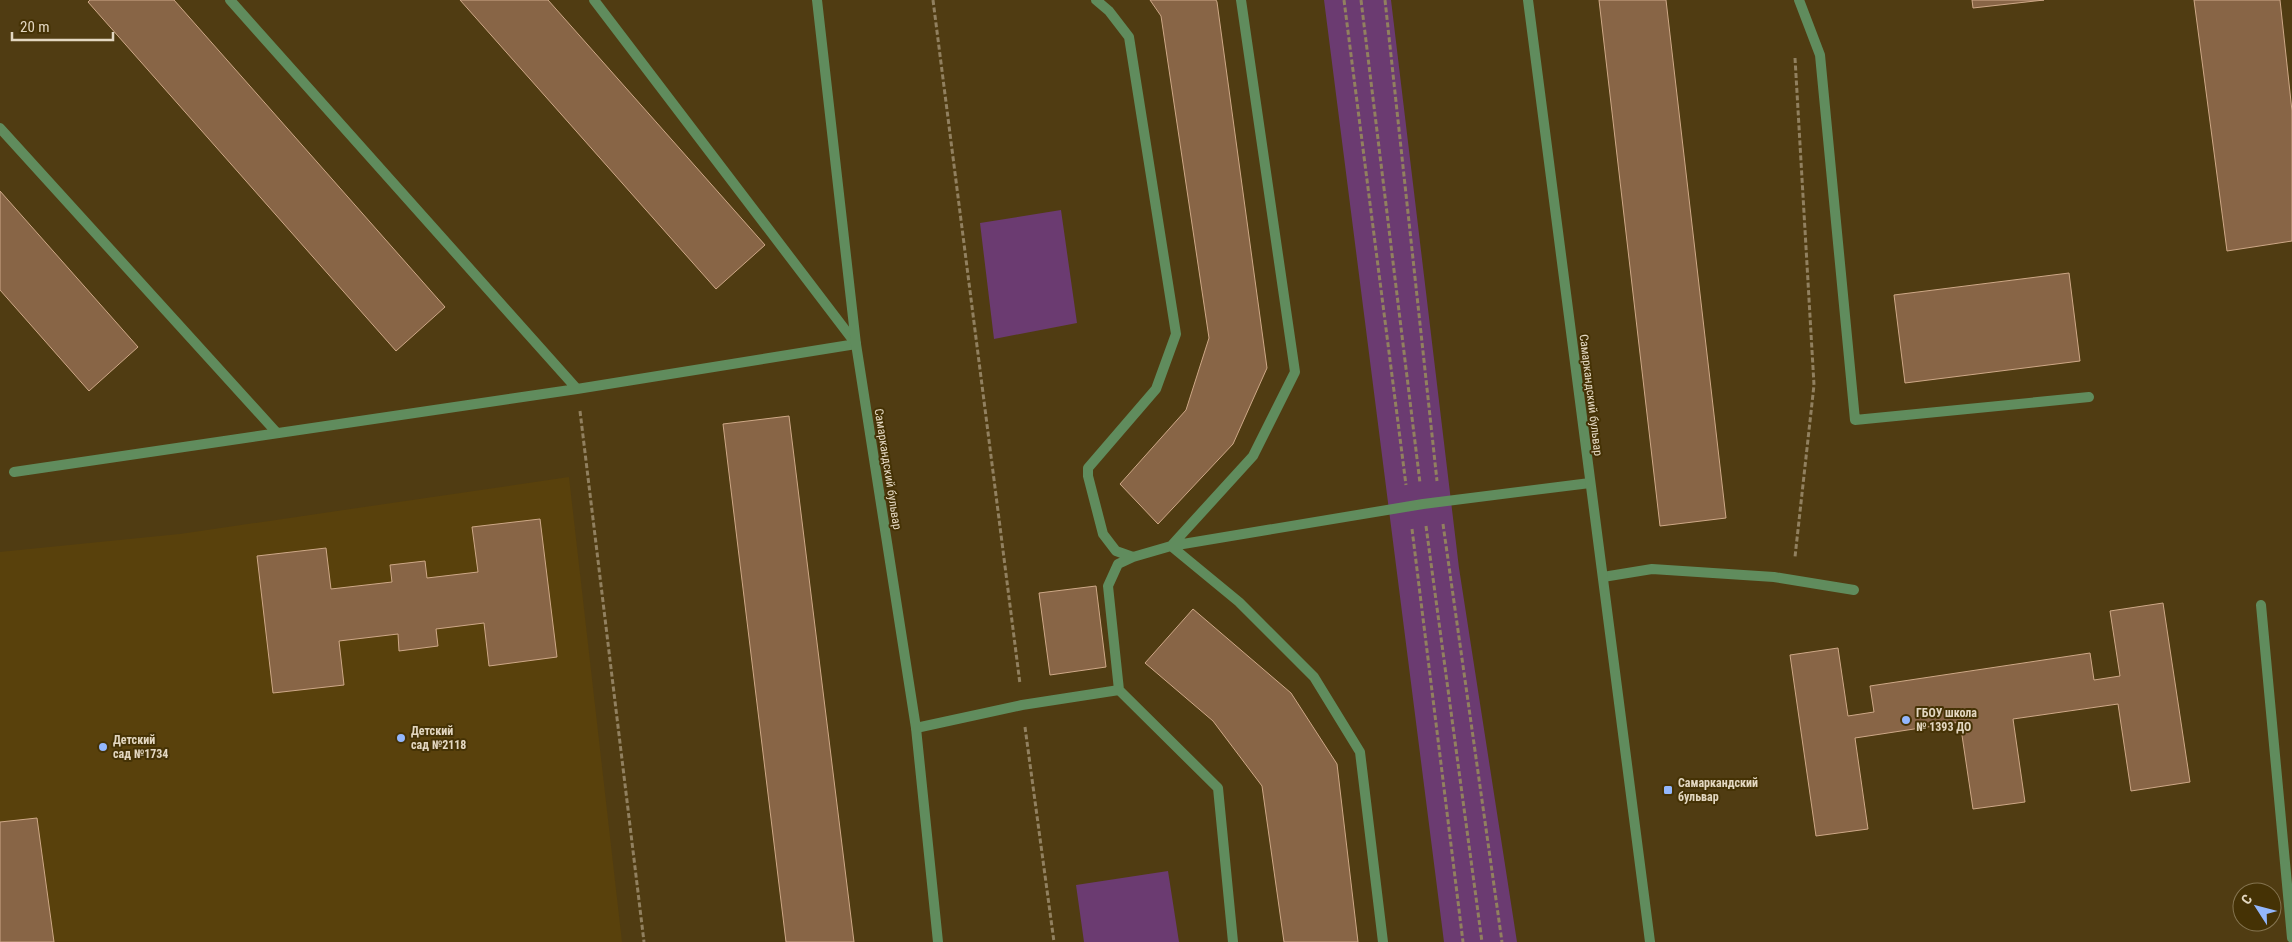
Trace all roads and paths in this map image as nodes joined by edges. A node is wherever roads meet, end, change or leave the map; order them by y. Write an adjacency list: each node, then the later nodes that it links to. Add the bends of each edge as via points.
1 (230, 0): 15 (street)
2 (594, 0): 14 (street)
3 (816, 0): 14 (street, Самаркандский бульвар)
4 (933, 0): 30 (path)
5 (1096, 0): 24 (street, via 1109,10 1130,37 1176,334 1156,389 1088,468 1103,534 1116,551)
6 (1241, 0): 23 (street, via 1295,372 1253,456)
7 (1344, 0): 22 (path)
8 (1361, 0): 21 (path)
9 (1384, 0): 20 (path)
10 (1528, 0): 19 (street, Самаркандский бульвар)
11 (1799, 0): 16 (street, via 1820,55 1855,420)
12 (1795, 50): 26 (path, via 1814,385)
13 (0, 128): 17 (street)
14 (856, 344): 15 (street); 31 (street, Самаркандский бульвар)
15 (578, 389): 17 (street); 33 (path)
16 (2090, 397)
17 (278, 433): 18 (street)
18 (14, 472)
19 (1590, 483): 20 (street); 25 (street, Самаркандский бульвар)
20 (1440, 501): 21 (street); 40 (path)
21 (1422, 504): 22 (street); 39 (path)
22 (1409, 506): 23 (street); 38 (path)
23 (1171, 546): 24 (street); 37 (street, via 1239,602 1314,677 1360,752)
24 (1133, 557): 29 (street, via 1118,564 1108,586)
25 (1603, 577): 26 (street, via 1652,569); 41 (street, Самаркандский бульвар)
26 (1793, 580): 27 (street)
27 (1854, 590)
28 (2261, 605): 32 (street)
29 (1119, 690): 30 (street); 36 (street, via 1218,788)
30 (1022, 705): 31 (street); 35 (path)
31 (916, 728): 34 (street, Самаркандский бульвар)
32 (2292, 938)
33 (644, 942)
34 (938, 942)
35 (1054, 942)
36 (1233, 942)
37 (1383, 942)
38 (1463, 942)
39 (1482, 942)
40 (1502, 942)
41 (1650, 942)

